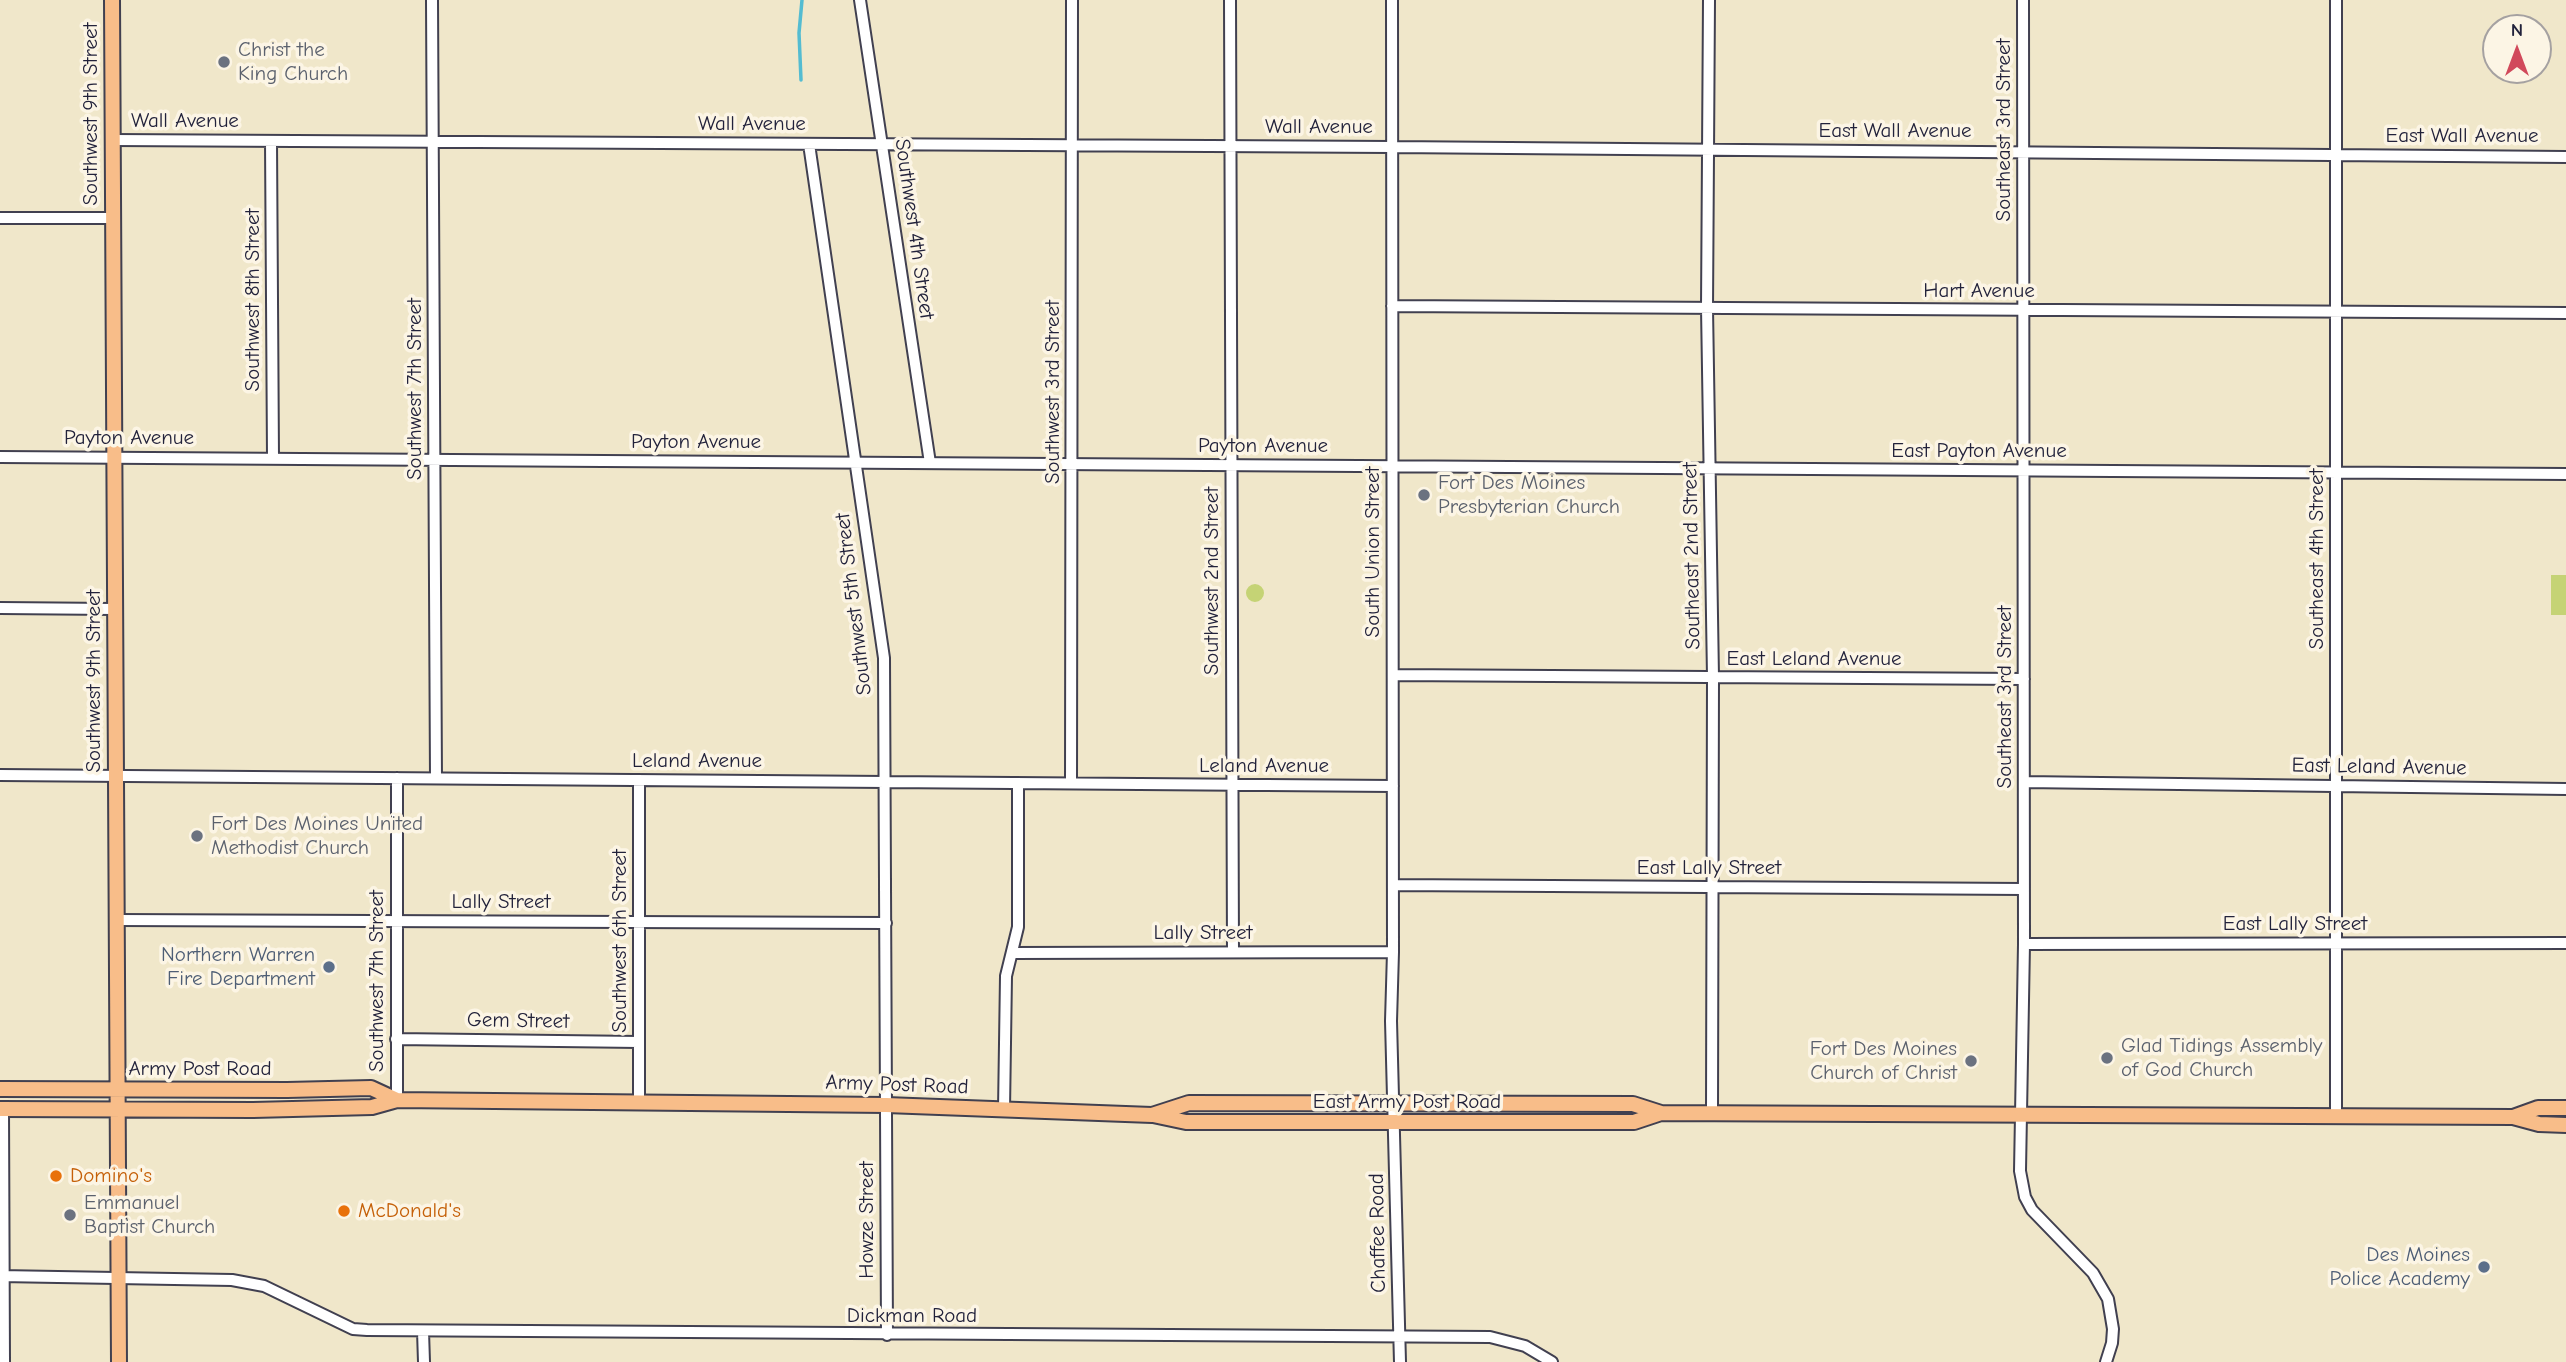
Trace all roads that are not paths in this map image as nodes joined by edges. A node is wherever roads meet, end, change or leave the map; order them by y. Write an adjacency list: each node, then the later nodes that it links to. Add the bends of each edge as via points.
1 (112, 0): 10 (main road, Southwest 9th Street)
2 (432, 0): 12 (street, Southwest 7th Street)
3 (860, 0): 14 (street, Southwest 4th Street)
4 (1072, 0): 15 (street, Southwest 3rd Street)
5 (1230, 0): 16 (street, Southwest 2nd Street)
6 (1392, 0): 17 (street, South Union Street)
7 (1709, 0): 18 (street, Southeast 2nd Street)
8 (2023, 0): 19 (street, Southeast 3rd Street)
9 (2336, 0): 20 (street, Southeast 4th Street)
10 (112, 140): 11 (street, Wall Avenue); 23 (main road, Southwest 9th Street)
11 (271, 141): 12 (street, Wall Avenue); 31 (street, Southwest 8th Street)
12 (433, 142): 13 (street, Wall Avenue); 32 (street, Southwest 7th Street)
13 (809, 144): 14 (street, Wall Avenue); 33 (street, Southwest 5th Street)
14 (882, 144): 15 (street, Wall Avenue); 34 (street, Southwest 4th Street)
15 (1072, 145): 16 (street, Wall Avenue); 35 (street, Southwest 3rd Street)
16 (1231, 146): 17 (street, Wall Avenue); 36 (street, Southwest 2nd Street)
17 (1392, 146): 18 (street, East Wall Avenue); 24 (street, South Union Street)
18 (1707, 149): 19 (street, East Wall Avenue); 25 (street, Southeast 2nd Street)
19 (2024, 152): 20 (street, East Wall Avenue); 26 (street, Southeast 3rd Street)
20 (2336, 155): 21 (street, East Wall Avenue); 27 (street, Southeast 4th Street)
21 (2566, 157)
22 (0, 218): 23 (street)
23 (112, 218): 30 (main road, Southwest 9th Street)
24 (1392, 306): 25 (street, Hart Avenue); 37 (street, South Union Street)
25 (1707, 308): 26 (street, Hart Avenue); 38 (street, Southeast 2nd Street)
26 (2024, 310): 27 (street, Hart Avenue); 39 (street, Southeast 3rd Street)
27 (2336, 312): 28 (street, Hart Avenue); 40 (street, Southeast 4th Street)
28 (2566, 313)
29 (0, 457): 30 (street, Payton Avenue)
30 (113, 457): 31 (street, Payton Avenue); 43 (main road, Southwest 9th Street)
31 (273, 458): 32 (street, Payton Avenue)
32 (434, 460): 33 (street, Payton Avenue); 50 (street, Southwest 7th Street)
33 (855, 463): 34 (street, Payton Avenue); 52 (street, Southwest 5th Street, via 884,658)
34 (930, 463): 35 (street, Payton Avenue)
35 (1072, 464): 36 (street, Payton Avenue); 55 (street, Southwest 3rd Street)
36 (1231, 465): 37 (street, Payton Avenue); 56 (street, Southwest 2nd Street)
37 (1393, 466): 38 (street, East Payton Avenue); 44 (street, South Union Street)
38 (1710, 468): 39 (street, East Payton Avenue); 45 (street, Southeast 2nd Street)
39 (2024, 470): 40 (street, East Payton Avenue); 46 (street, Southeast 3rd Street)
40 (2336, 472): 41 (street, East Payton Avenue); 58 (street, Southeast 4th Street)
41 (2566, 474)
42 (0, 608): 43 (street)
43 (114, 609): 48 (main road, Southwest 9th Street)
44 (1393, 675): 45 (street, East Leland Avenue); 57 (street, South Union Street)
45 (1713, 677): 46 (street, East Leland Avenue); 61 (street, Southeast 2nd Street)
46 (2024, 679): 53 (street, Southeast 3rd Street)
47 (0, 775): 48 (street, Leland Avenue)
48 (115, 776): 49 (street, Leland Avenue); 63 (main road, Southwest 9th Street)
49 (397, 778): 50 (street, Leland Avenue); 64 (street, Southwest 7th Street)
50 (436, 778): 51 (street, Leland Avenue)
51 (639, 780): 52 (street, Leland Avenue); 65 (street, Southwest 6th Street)
52 (885, 782): 54 (street, Leland Avenue); 66 (street, Southwest 5th Street)
53 (2024, 782): 58 (street, East Leland Avenue); 62 (street, Southeast 3rd Street)
54 (1018, 783): 55 (street, Leland Avenue); 71 (street, via 1018,927)
55 (1071, 783): 56 (street, Leland Avenue)
56 (1232, 785): 57 (street, Leland Avenue); 72 (street, Southwest 2nd Street)
57 (1393, 786): 60 (street, South Union Street)
58 (2336, 786): 59 (street, East Leland Avenue); 67 (street, Southeast 4th Street)
59 (2566, 789)
60 (1393, 885): 61 (street, East Lally Street); 70 (street, South Union Street)
61 (1714, 887): 62 (street, East Lally Street); 85 (street, Southeast 2nd Street)
62 (2024, 889): 69 (street, Southeast 3rd Street)
63 (116, 920): 64 (street, Lally Street); 76 (main road, Southwest 9th Street)
64 (397, 921): 65 (street, Lally Street); 73 (street, Southwest 7th Street)
65 (639, 923): 66 (street, Lally Street); 74 (street, Southwest 6th Street)
66 (886, 923): 80 (street, Southwest 5th Street)
67 (2336, 943): 68 (street, East Lally Street); 69 (street, East Lally Street); 89 (street, Southeast 4th Street)
68 (2566, 943)
69 (2024, 944): 88 (street, Southeast 3rd Street)
70 (1393, 952): 72 (street, Lally Street); 79 (street, South Union Street)
71 (1012, 953): 72 (street, Lally Street); 84 (street, via 1006,976)
72 (1233, 953)
73 (396, 1039): 74 (street, Gem Street); 77 (street, Southwest 7th Street)
74 (639, 1042): 78 (street, Southwest 6th Street)
75 (0, 1089): 76 (main road, Army Post Road)
76 (116, 1090): 77 (main road, Army Post Road, via 371,1088); 83 (main road, Southwest 9th Street)
77 (397, 1100): 78 (main road, Army Post Road); 83 (main road, Army Post Road, via 372,1107)
78 (639, 1103): 80 (main road, Army Post Road)
79 (1394, 1104): 86 (main road, East Army Post Road, via 1633,1104); 87 (main road, Army Post Road, via 1189,1103); 91 (street, Chaffee Road)
80 (886, 1105): 84 (main road, Army Post Road); 96 (street, Howze Street)
81 (2566, 1108): 90 (main road, East Army Post Road, via 2538,1108)
82 (2, 1109): 83 (main road, Army Post Road); 93 (street)
83 (117, 1109): 94 (main road, Southwest 9th Street)
84 (1004, 1110): 87 (main road, Army Post Road)
85 (1712, 1112): 86 (main road, East Army Post Road); 88 (main road, East Army Post Road)
86 (1661, 1113): 91 (main road, East Army Post Road, via 1634,1122)
87 (1152, 1115): 91 (main road, East Army Post Road, via 1186,1122)
88 (2021, 1115): 89 (main road, East Army Post Road); 103 (street, Southeast 3rd Street, via 2020,1171 2025,1197 2043,1224 2102,1286 2113,1329)
89 (2336, 1117): 90 (main road, East Army Post Road)
90 (2513, 1117): 92 (main road, East Army Post Road, via 2539,1125)
91 (1395, 1123): 97 (street, Chaffee Road)
92 (2566, 1125)
93 (2, 1276): 94 (street, Dickman Road); 98 (street)
94 (118, 1279): 95 (street, Dickman Road, via 232,1280 264,1286 353,1329); 99 (main road, Southwest 9th Street)
95 (423, 1331): 96 (street, Dickman Road); 100 (street)
96 (887, 1335): 97 (street, Dickman Road)
97 (1400, 1337): 101 (street, Chaffee Road); 102 (street, Dickman Road, via 1490,1337 1525,1346)
98 (4, 1362)
99 (119, 1362)
100 (424, 1362)
101 (1400, 1362)
102 (1552, 1362)
103 (2105, 1362)

